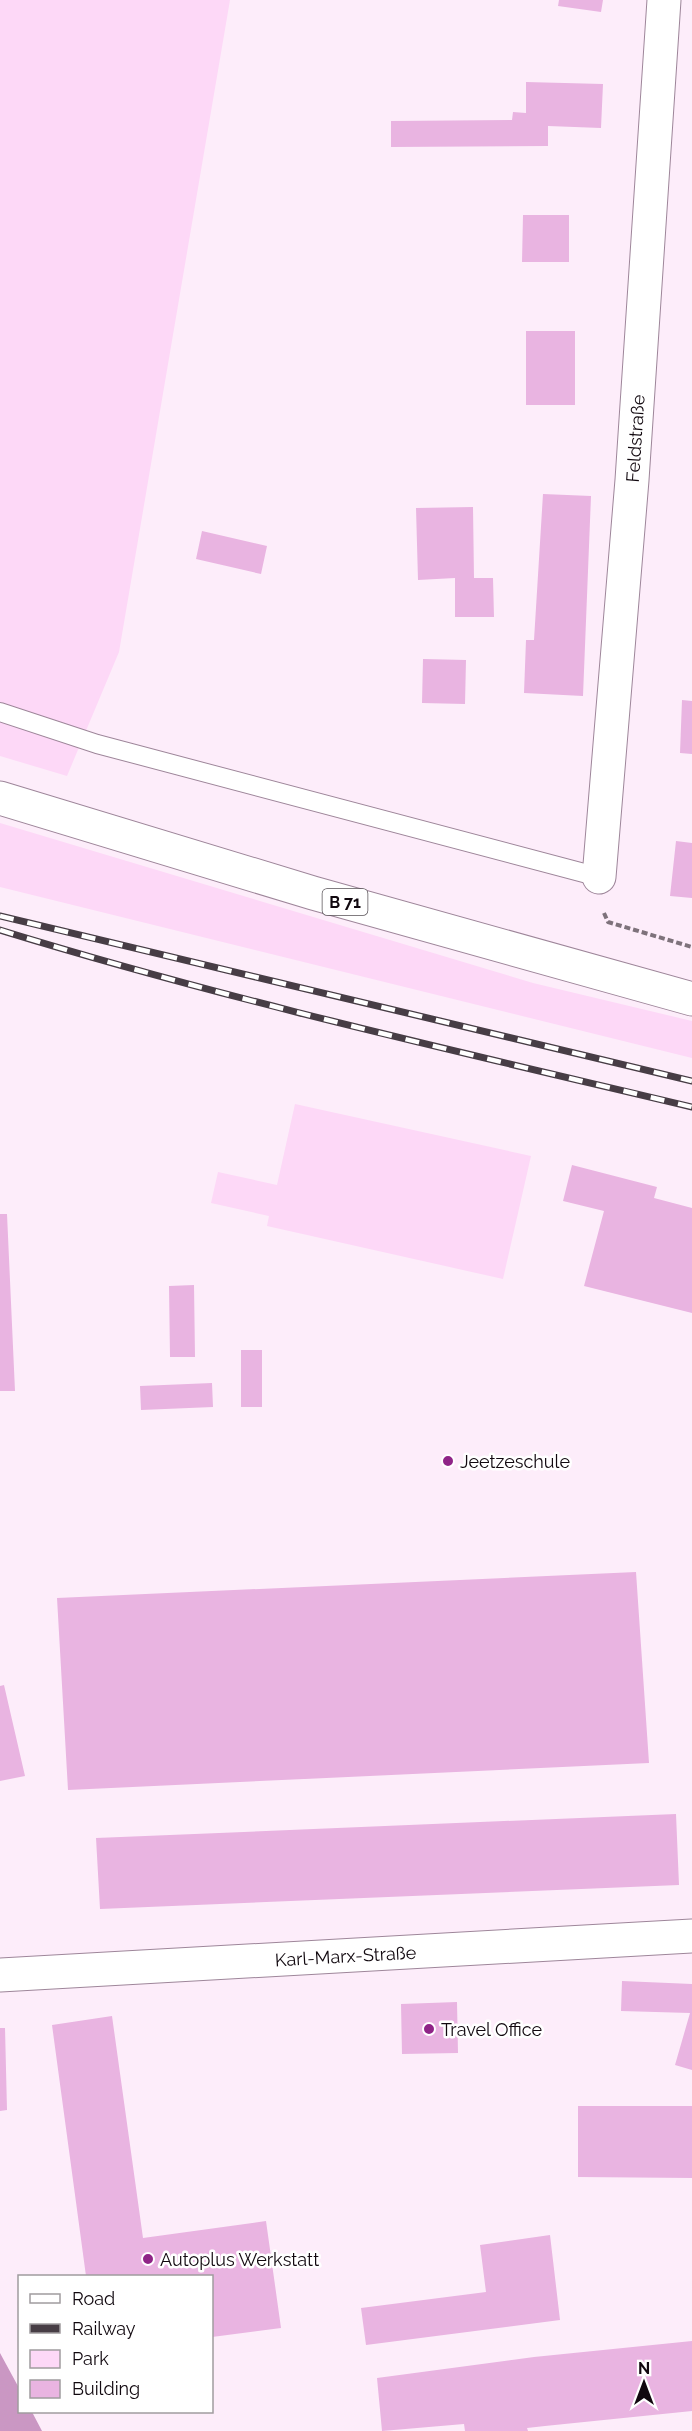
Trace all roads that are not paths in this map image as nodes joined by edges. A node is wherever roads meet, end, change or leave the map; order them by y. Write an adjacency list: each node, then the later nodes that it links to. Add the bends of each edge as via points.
1 (664, 0): 4 (main road, Feldstraße, via 632,480)
2 (0, 712): 4 (lane, via 97,744)
3 (0, 798): 5 (main road, B 71, via 324,896)
4 (599, 878)
5 (692, 999)
6 (692, 1936): 7 (main road, Karl-Marx-Straße)
7 (0, 1975)

